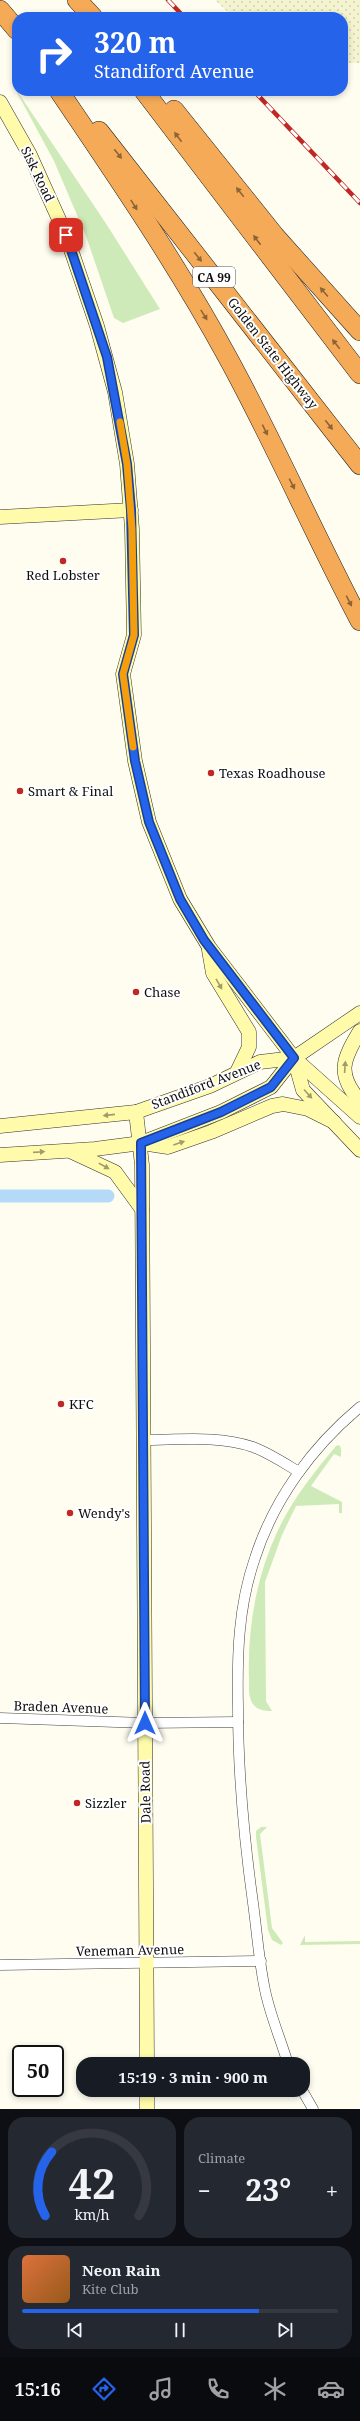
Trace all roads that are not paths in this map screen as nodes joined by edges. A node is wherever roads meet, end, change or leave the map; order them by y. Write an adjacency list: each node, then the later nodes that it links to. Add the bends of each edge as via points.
1 (69, 0): 4 (highway)
2 (77, 0): 5 (highway)
3 (0, 10): 6 (highway)
4 (80, 12)
5 (88, 12)
6 (12, 24)
7 (62, 96): 17 (highway, one-way to 17, via 210,326 256,411)
8 (71, 96): 14 (highway, Golden State Highway / CA 99, one-way to 14)
9 (148, 96): 13 (highway, one-way to 9)
10 (163, 96): 12 (highway, one-way to 10, via 275,236)
11 (0, 102): 15 (main road, Sisk Road, via 45,186 66,235 97,326 115,392 127,464)
12 (360, 331)
13 (360, 374)
14 (360, 465)
15 (131, 510): 16 (main road); 18 (main road, Sisk Road, via 134,635 123,674 135,761 149,822 163,861 184,907)
16 (0, 517)
17 (360, 621)
18 (209, 948): 21 (main road, Sisk Road); 22 (main road, one-way to 22, via 213,974 249,1032 249,1047)
19 (360, 1013): 21 (main road, Standiford Avenue)
20 (360, 1031): 23 (main road, one-way to 20, via 348,1085 344,1070 346,1054)
21 (294, 1058): 22 (main road, Standiford Avenue, via 260,1062); 25 (main road, Sisk Road); 26 (main road, Sisk Road, one-way to 26, via 303,1090); 28 (main road, Standiford Avenue, via 271,1087 221,1112)
22 (237, 1072): 24 (main road, Standiford Avenue, via 210,1086)
23 (360, 1101)
24 (136, 1112): 27 (main road, Standiford Avenue, one-way to 27); 28 (main road, Dale Road)
25 (360, 1117)
26 (334, 1122): 28 (main road, one-way to 26, via 168,1147 283,1104 308,1109); 30 (main road, Sisk Road)
27 (0, 1126)
28 (141, 1143): 29 (main road, Standiford Avenue); 32 (main road, Dale Road)
29 (68, 1150): 31 (main road, Standiford Avenue, one-way to 29); 32 (main road, one-way to 32, via 115,1172)
30 (360, 1150)
31 (0, 1155)
32 (142, 1209): 34 (main road, Dale Road)
33 (360, 1407): 35 (street, via 328,1437)
34 (143, 1440): 35 (street, via 214,1440 241,1444 265,1452); 38 (main road, Dale Road)
35 (299, 1472): 37 (street, via 269,1522 249,1578 238,1639)
36 (0, 1718): 38 (street, Braden Avenue)
37 (238, 1722): 38 (street, Braden Avenue); 39 (street, via 242,1820)
38 (145, 1723): 40 (main road, Dale Road)
39 (261, 1961): 40 (street, Veneman Avenue); 43 (street, via 265,1991)
40 (147, 1963): 41 (street, Veneman Avenue); 42 (main road, Dale Road)
41 (0, 1965)
42 (147, 2057)
43 (286, 2057)
44 (147, 2097): 46 (main road)
45 (306, 2097): 47 (street)
46 (147, 2109)
47 (313, 2109)

